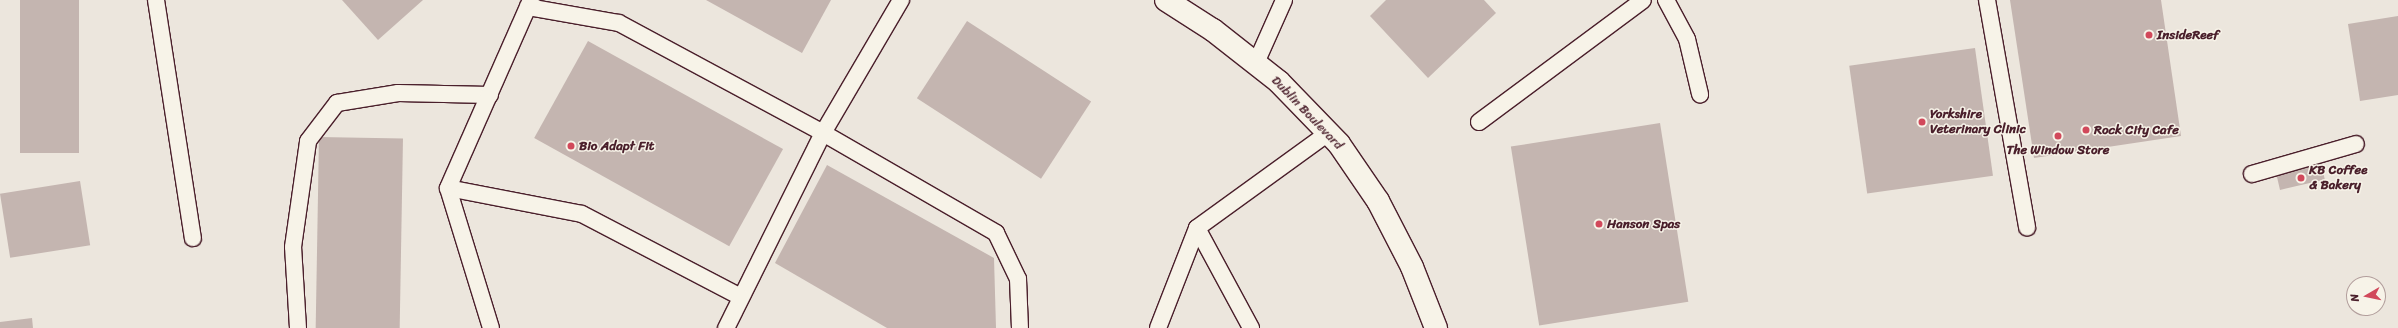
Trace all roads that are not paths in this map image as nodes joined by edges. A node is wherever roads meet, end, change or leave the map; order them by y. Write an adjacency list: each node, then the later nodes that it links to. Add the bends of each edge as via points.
1 (156, 0): 20 (lane)
2 (901, 0): 13 (lane)
3 (1166, 0): 9 (main road, Dublin Boulevard)
4 (1284, 0): 9 (lane)
5 (1643, 0): 12 (lane)
6 (1666, 0): 10 (lane, via 1686,39)
7 (1987, 0): 19 (lane)
8 (529, 4): 11 (lane); 13 (lane, via 619,23)
9 (1256, 63): 14 (main road, Dublin Boulevard, via 1279,82)
10 (1700, 94)
11 (490, 95): 17 (lane); 22 (lane, via 398,93 337,103 308,141 293,247)
12 (1479, 122)
13 (823, 133): 21 (lane); 25 (lane, via 996,233 1018,279)
14 (1328, 133): 18 (lane); 28 (main road, Dublin Boulevard, via 1339,144 1378,200 1412,267)
15 (2356, 144): 16 (lane)
16 (2252, 174)
17 (448, 188): 21 (lane, via 582,214); 23 (lane)
18 (1197, 228): 26 (lane); 27 (lane)
19 (2027, 228)
20 (193, 238)
21 (741, 296): 24 (lane)
22 (298, 328)
23 (491, 328)
24 (726, 328)
25 (1020, 328)
26 (1158, 328)
27 (1251, 328)
28 (1436, 328)

